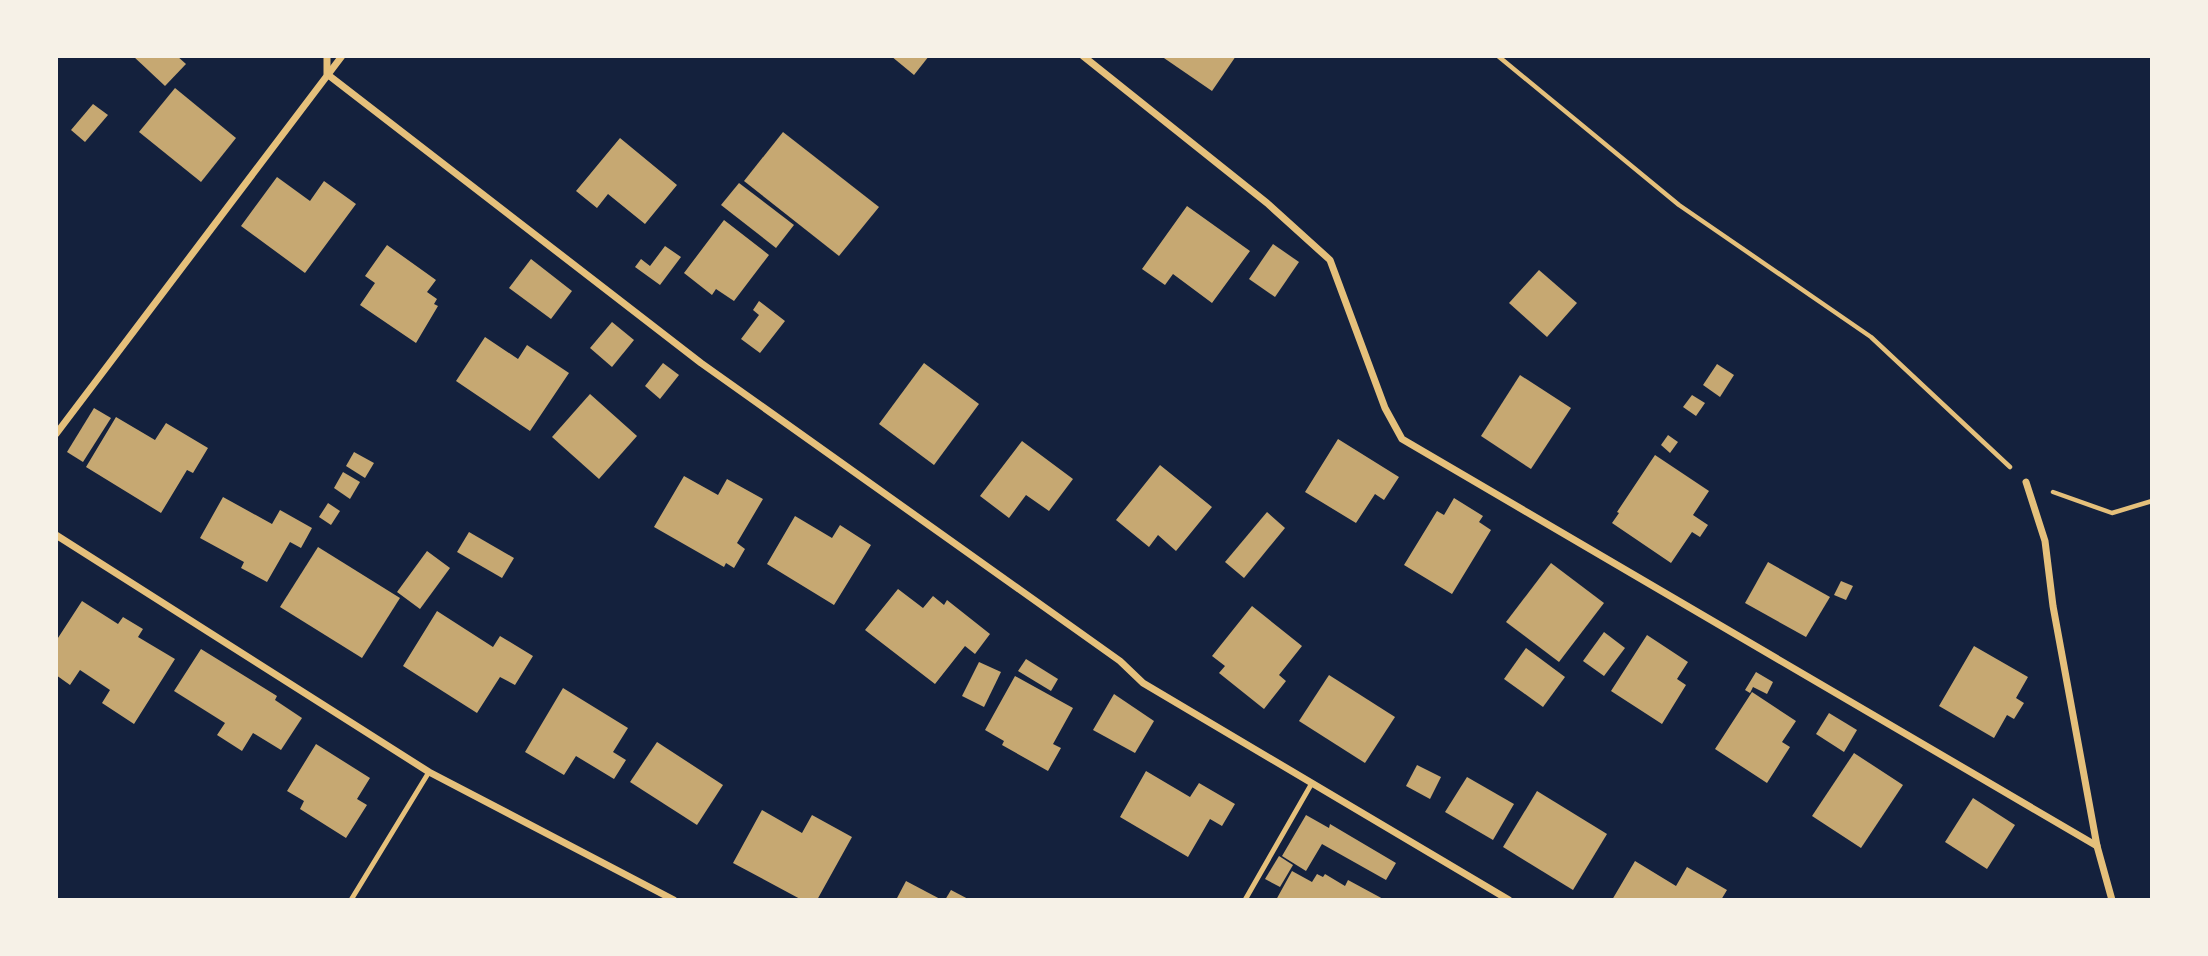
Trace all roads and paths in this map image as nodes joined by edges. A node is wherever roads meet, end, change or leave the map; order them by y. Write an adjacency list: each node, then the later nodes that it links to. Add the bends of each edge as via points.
1 (327, 56): 5 (street)
2 (341, 56): 5 (street)
3 (1083, 56): 12 (street, via 1267,203 1330,260 1385,408 1402,439)
4 (1498, 56): 7 (path, via 1679,205 1871,337)
5 (327, 74): 6 (street); 11 (street, via 701,363 1120,661 1143,683)
6 (56, 434)
7 (2026, 482): 8 (path, via 2112,513); 12 (street, via 2045,541)
8 (2152, 501)
9 (56, 536): 10 (street)
10 (429, 772): 13 (lane); 14 (street)
11 (1312, 783): 15 (lane); 16 (street)
12 (2097, 846): 17 (street)
13 (351, 900)
14 (674, 900)
15 (1245, 900)
16 (1509, 900)
17 (2112, 900)

